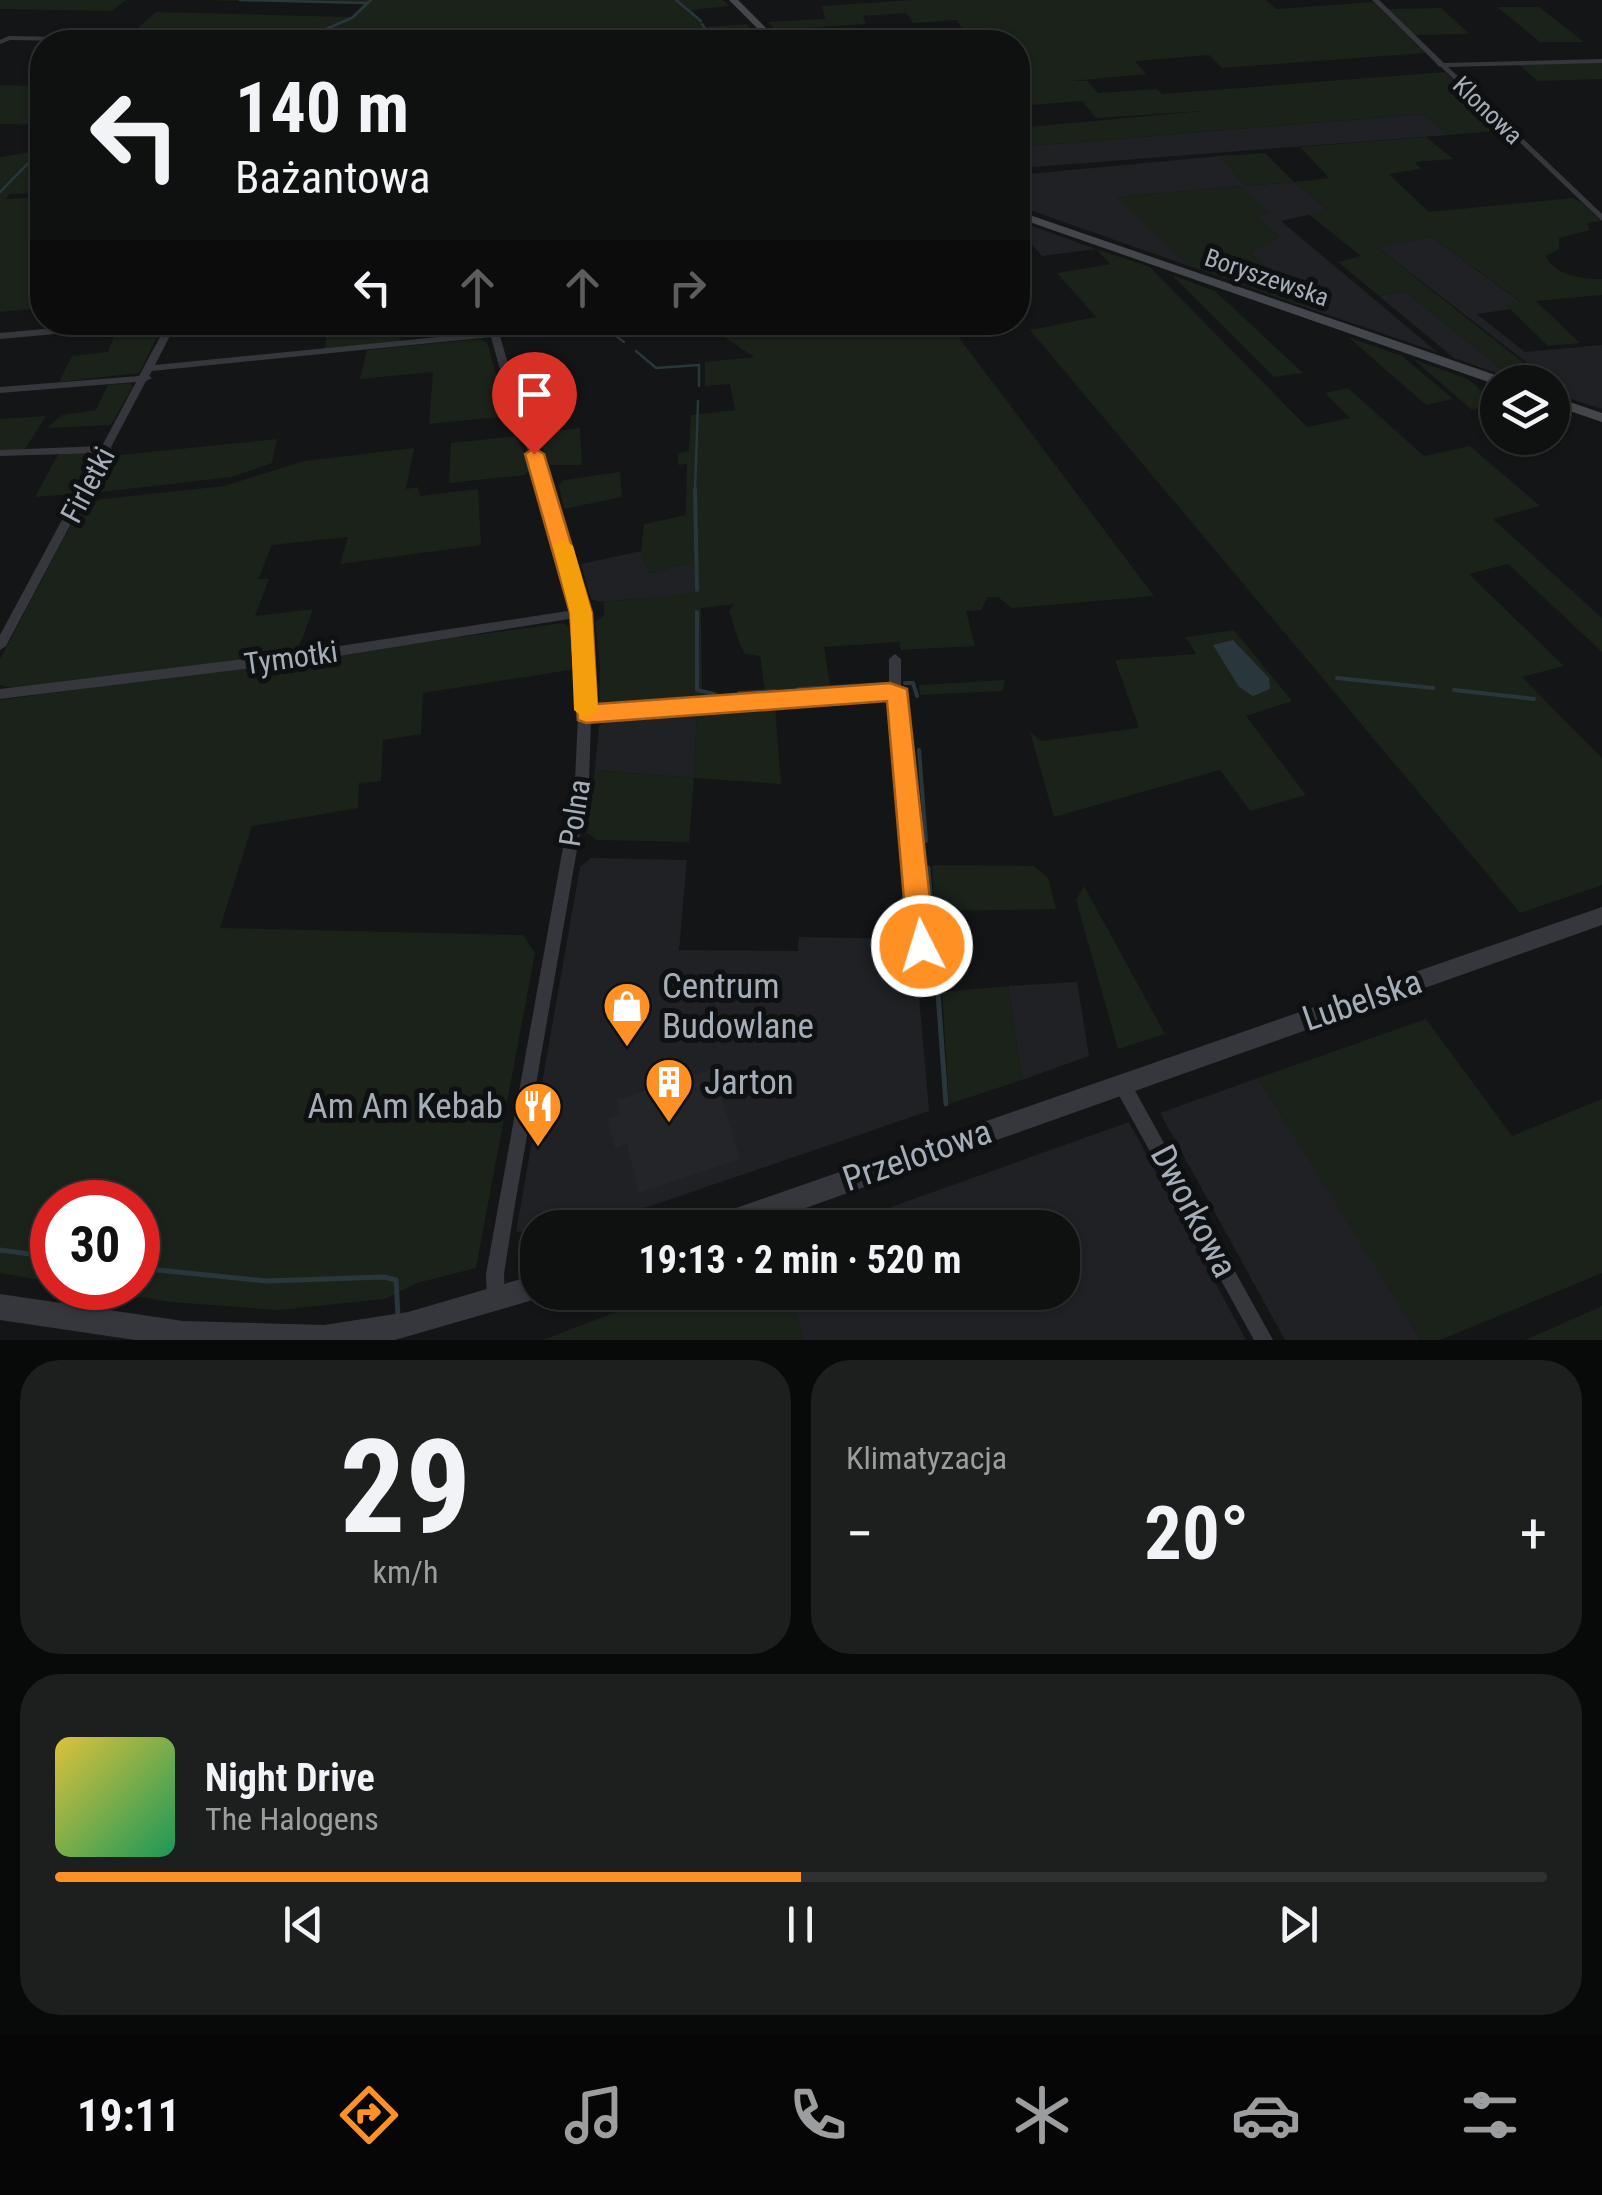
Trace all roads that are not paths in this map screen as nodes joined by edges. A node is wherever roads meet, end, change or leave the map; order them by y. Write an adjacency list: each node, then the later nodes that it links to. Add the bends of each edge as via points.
1 (733, 0): 3 (main road)
2 (1374, 0): 7 (street, Klonowa)
3 (764, 30)
4 (30, 38): 5 (street)
5 (0, 42)
6 (1602, 60): 7 (street)
7 (1440, 65): 9 (street, Klonowa)
8 (1030, 218): 16 (main road, Boryszewska)
9 (1602, 219)
10 (30, 333): 14 (street)
11 (167, 335): 15 (street, Firletki)
12 (439, 335): 15 (street, Polna)
13 (494, 335): 22 (street, Polna)
14 (0, 336)
15 (149, 373): 17 (street, Polna); 20 (street, Firletki)
16 (1480, 374)
17 (0, 390)
18 (1570, 406): 19 (main road)
19 (1602, 418)
20 (106, 449): 21 (street); 23 (street, Firletki)
21 (0, 453)
22 (581, 613): 26 (street, Tymotki); 27 (street, Polna)
23 (0, 646)
24 (894, 658): 25 (street)
25 (896, 693): 27 (street); 29 (street)
26 (0, 694)
27 (586, 714): 33 (street, Polna, via 582,781 499,1247)
28 (1602, 916): 30 (street, Lubelska)
29 (922, 946)
30 (1122, 1084): 31 (street, Przelotowa); 35 (street, Dworkowa)
31 (763, 1210)
32 (520, 1292): 33 (street)
33 (496, 1298): 34 (street, via 398,1326 324,1338 182,1334)
34 (0, 1306)
35 (1264, 1340)

